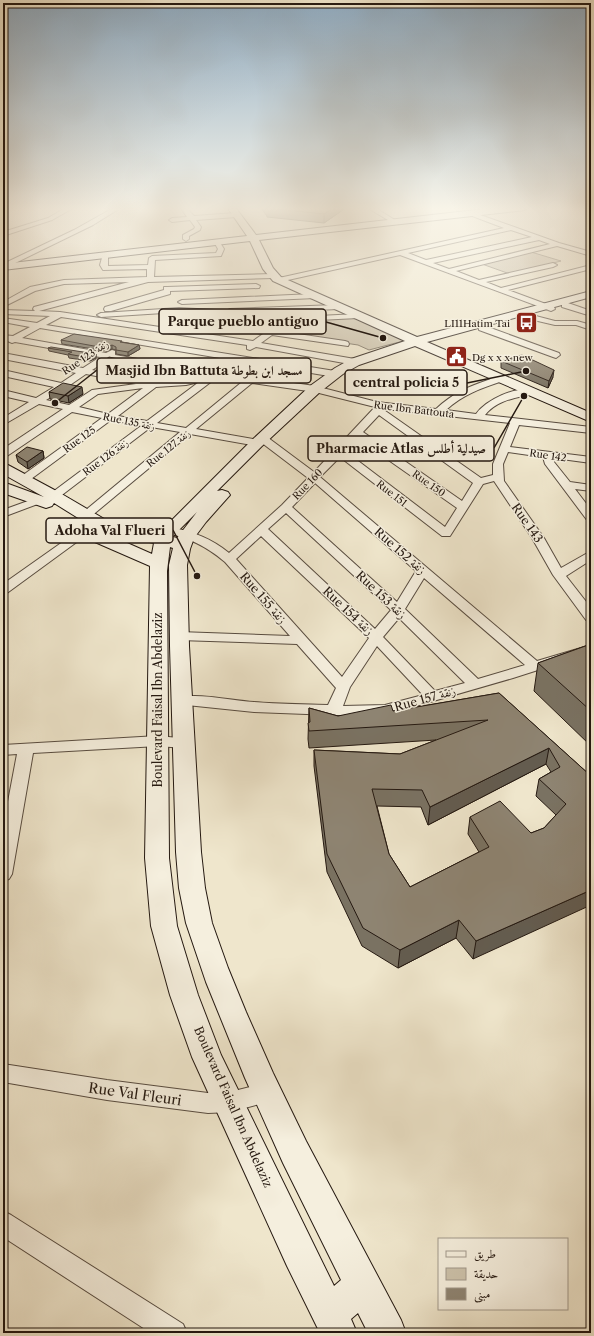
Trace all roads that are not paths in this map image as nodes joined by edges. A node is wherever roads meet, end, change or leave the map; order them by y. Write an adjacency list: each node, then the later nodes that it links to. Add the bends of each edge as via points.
1 (151, 269): 9 (street)
2 (269, 269): 11 (main road)
3 (330, 269): 11 (street)
4 (444, 269): 8 (street)
5 (455, 269): 8 (street)
6 (534, 269): 12 (street)
7 (585, 269): 15 (street)
8 (448, 271): 12 (street)
9 (150, 279): 10 (street); 13 (street); 26 (street)
10 (111, 280): 14 (street); 21 (street, via 54,283 33,289)
11 (276, 282): 13 (street); 13 (street); 17 (main road)
12 (478, 282): 15 (street)
13 (167, 286): 24 (street); 28 (street); 30 (street)
14 (70, 290)
15 (500, 290): 23 (street)
16 (591, 294): 23 (main road, Boulevard Faisal Ibn Abdelaziz)
17 (313, 296): 22 (main road); 24 (street)
18 (591, 298): 20 (main road, Boulevard Faisal Ibn Abdelaziz)
19 (25, 301): 21 (street)
20 (565, 305): 23 (main road, Boulevard Faisal Ibn Abdelaziz); 29 (street)
21 (3, 306)
22 (337, 307): 27 (street); 31 (main road)
23 (547, 308): 32 (main road, Boulevard Faisal Ibn Abdelaziz); 42 (main road, Boulevard Faisal Ibn Abdelaziz)
24 (166, 310): 27 (street, Rue 123 زنقة); 30 (street); 35 (street, Rue 123 زنقة); 38 (street)
25 (3, 312): 26 (street)
26 (24, 312): 28 (street)
27 (208, 312): 31 (street, via 258,321)
28 (56, 313): 30 (street); 34 (street); 35 (street)
29 (591, 314)
30 (86, 315)
31 (358, 316): 42 (main road)
32 (528, 316): 36 (main road, Boulevard Faisal Ibn Abdelaziz); 37 (street, via 554,323 577,323)
33 (3, 320): 34 (street)
34 (37, 326): 40 (street); 41 (street)
35 (148, 328): 41 (street, Rue 123 زنقة); 43 (street)
36 (482, 328): 42 (main road, Boulevard Faisal Ibn Abdelaziz); 47 (street)
37 (591, 328)
38 (271, 332): 43 (street, Rue 126 زنقة); 45 (street)
39 (3, 337): 40 (street, Rue Ibn Battouta)
40 (15, 339): 44 (street); 46 (street, Rue Ibn Battouta)
41 (130, 341): 46 (street, Rue 123 زنقة); 49 (street)
42 (419, 343): 45 (main road, Boulevard Faisal Ibn Abdelaziz); 53 (main road); 56 (main road, Boulevard Faisal Ibn Abdelaziz, via 359,366)
43 (254, 344): 45 (street); 49 (street, Rue 126 زنقة)
44 (3, 345)
45 (350, 353): 56 (main road, Boulevard Faisal Ibn Abdelaziz)
46 (109, 355): 50 (street, Rue 123 زنقة); 52 (street, Rue Ibn Battouta)
47 (556, 355)
48 (3, 356): 50 (street)
49 (237, 357): 52 (street, Rue 126 زنقة); 56 (street)
50 (84, 372): 55 (street); 57 (street, Rue 123 زنقة)
51 (3, 373): 57 (street)
52 (212, 376): 54 (street, Rue Ibn Battouta); 55 (street, via 186,382); 70 (street, Rue 126 زنقة)
53 (500, 379): 59 (main road); 64 (street, via 463,391)
54 (250, 380): 56 (street, Rue Ibn Battouta); 72 (street, Rue 127 زنقة)
55 (154, 384): 58 (street); 65 (street, Rue 125)
56 (326, 385): 62 (street, Rue Ibn Battouta); 74 (main road, Boulevard Faisal Ibn Abdelaziz)
57 (62, 386): 58 (street); 61 (street, Rue 123 زنقة)
58 (95, 392): 63 (street)
59 (529, 392): 66 (street, via 499,399 487,406); 67 (main road)
60 (3, 393): 61 (street, Rue 135 زنقة)
61 (37, 401): 63 (street, Rue 135 زنقة); 69 (street, Rue 123 زنقة)
62 (380, 408): 64 (street, Rue Ibn Battouta); 73 (street, Rue 160); 84 (street)
63 (71, 409): 65 (street, Rue 135 زنقة); 77 (street)
64 (438, 412): 66 (street, Rue Ibn Battouta)
65 (110, 417): 70 (street, Rue 135 زنقة); 83 (street, Rue 125)
66 (479, 417): 68 (street, Rue Ibn Battouta)
67 (591, 418)
68 (516, 421): 71 (street, Rue Ibn Battouta); 75 (street)
69 (3, 422)
70 (148, 424): 72 (street, Rue 135 زنقة); 88 (street, Rue 126 زنقة)
71 (591, 430)
72 (188, 432): 74 (street, Rue 135 زنقة); 93 (street, Rue 127 زنقة)
73 (357, 432): 76 (street, Rue 160); 89 (street, Rue 150)
74 (264, 443): 81 (street, Rue 152 زنقة); 95 (main road, Boulevard Faisal Ibn Abdelaziz, via 208,509)
75 (505, 449): 78 (street, Rue 142); 82 (street, via 498,464)
76 (339, 452): 81 (street, Rue 160); 89 (street, Rue 151, via 446,534)
77 (3, 454)
78 (548, 455): 79 (street, Rue 142); 85 (street, via 549,462)
79 (591, 460)
80 (3, 468): 83 (main road)
81 (314, 477): 90 (street, Rue 160); 99 (street, Rue 152 زنقة)
82 (498, 477): 84 (street); 100 (street, Rue 143)
83 (23, 480): 88 (main road)
84 (479, 482): 89 (street)
85 (567, 485): 87 (street); 92 (street)
86 (3, 487): 88 (main road, via 20,494)
87 (591, 488)
88 (46, 498): 91 (street, Rue 126 زنقة); 93 (main road, via 66,515)
89 (462, 506)
90 (286, 507): 94 (street, Rue 160); 102 (street, Rue 153 زنقة)
91 (3, 514)
92 (591, 518)
93 (85, 523): 95 (main road); 98 (main road); 101 (street, Rue 127 زنقة)
94 (262, 529): 97 (street, Rue 160); 105 (street, Rue 154 زنقة)
95 (176, 537): 97 (street, Rue 155 زنقة, via 198,537); 98 (main road, Boulevard Faisal Ibn Abdelaziz); 104 (main road, Boulevard Faisal Ibn Abdelaziz)
96 (591, 555): 100 (street)
97 (230, 559): 106 (street, Rue 155 زنقة)
98 (159, 562): 114 (main road, Boulevard Faisal Ibn Abdelaziz)
99 (422, 570): 102 (street); 108 (street, Rue 152 زنقة)
100 (559, 575): 103 (street, Rue 143)
101 (3, 590)
102 (398, 610): 105 (street); 109 (street, Rue 153 زنقة)
103 (588, 610)
104 (179, 636): 106 (street); 112 (main road, Boulevard Faisal Ibn Abdelaziz)
105 (376, 637): 110 (street); 111 (street, Rue 154 زنقة)
106 (301, 640): 110 (street, Rue 155 زنقة)
107 (591, 649): 108 (street, Rue 157 زنقة)
108 (534, 666): 109 (street, Rue 157 زنقة)
109 (475, 684): 111 (street, Rue 157 زنقة)
110 (342, 687): 113 (street)
111 (432, 696): 113 (street, Rue 157 زنقة, via 385,710)
112 (182, 701): 113 (street, Rue 157 زنقة); 115 (main road, Boulevard Faisal Ibn Abdelaziz)
113 (334, 709)
114 (158, 741): 115 (street); 116 (street); 121 (main road, Boulevard Faisal Ibn Abdelaziz, via 157,858 164,926 184,995 205,1050)
115 (184, 743): 120 (main road, Boulevard Faisal Ibn Abdelaziz, via 189,871 199,922 220,984)
116 (26, 748): 117 (street); 118 (street)
117 (3, 750)
118 (3, 874)
119 (3, 1073): 121 (street, Rue Val Fleuri, via 168,1099 208,1103)
120 (266, 1093): 121 (street, Rue Val Fleuri); 123 (main road, Boulevard Faisal Ibn Abdelaziz, via 336,1236)
121 (230, 1102): 124 (main road, Boulevard Faisal Ibn Abdelaziz, via 299,1254)
122 (3, 1223): 125 (street)
123 (363, 1285): 124 (main road); 126 (main road, Boulevard Faisal Ibn Abdelaziz)
124 (334, 1323)
125 (174, 1333)
126 (388, 1333)

